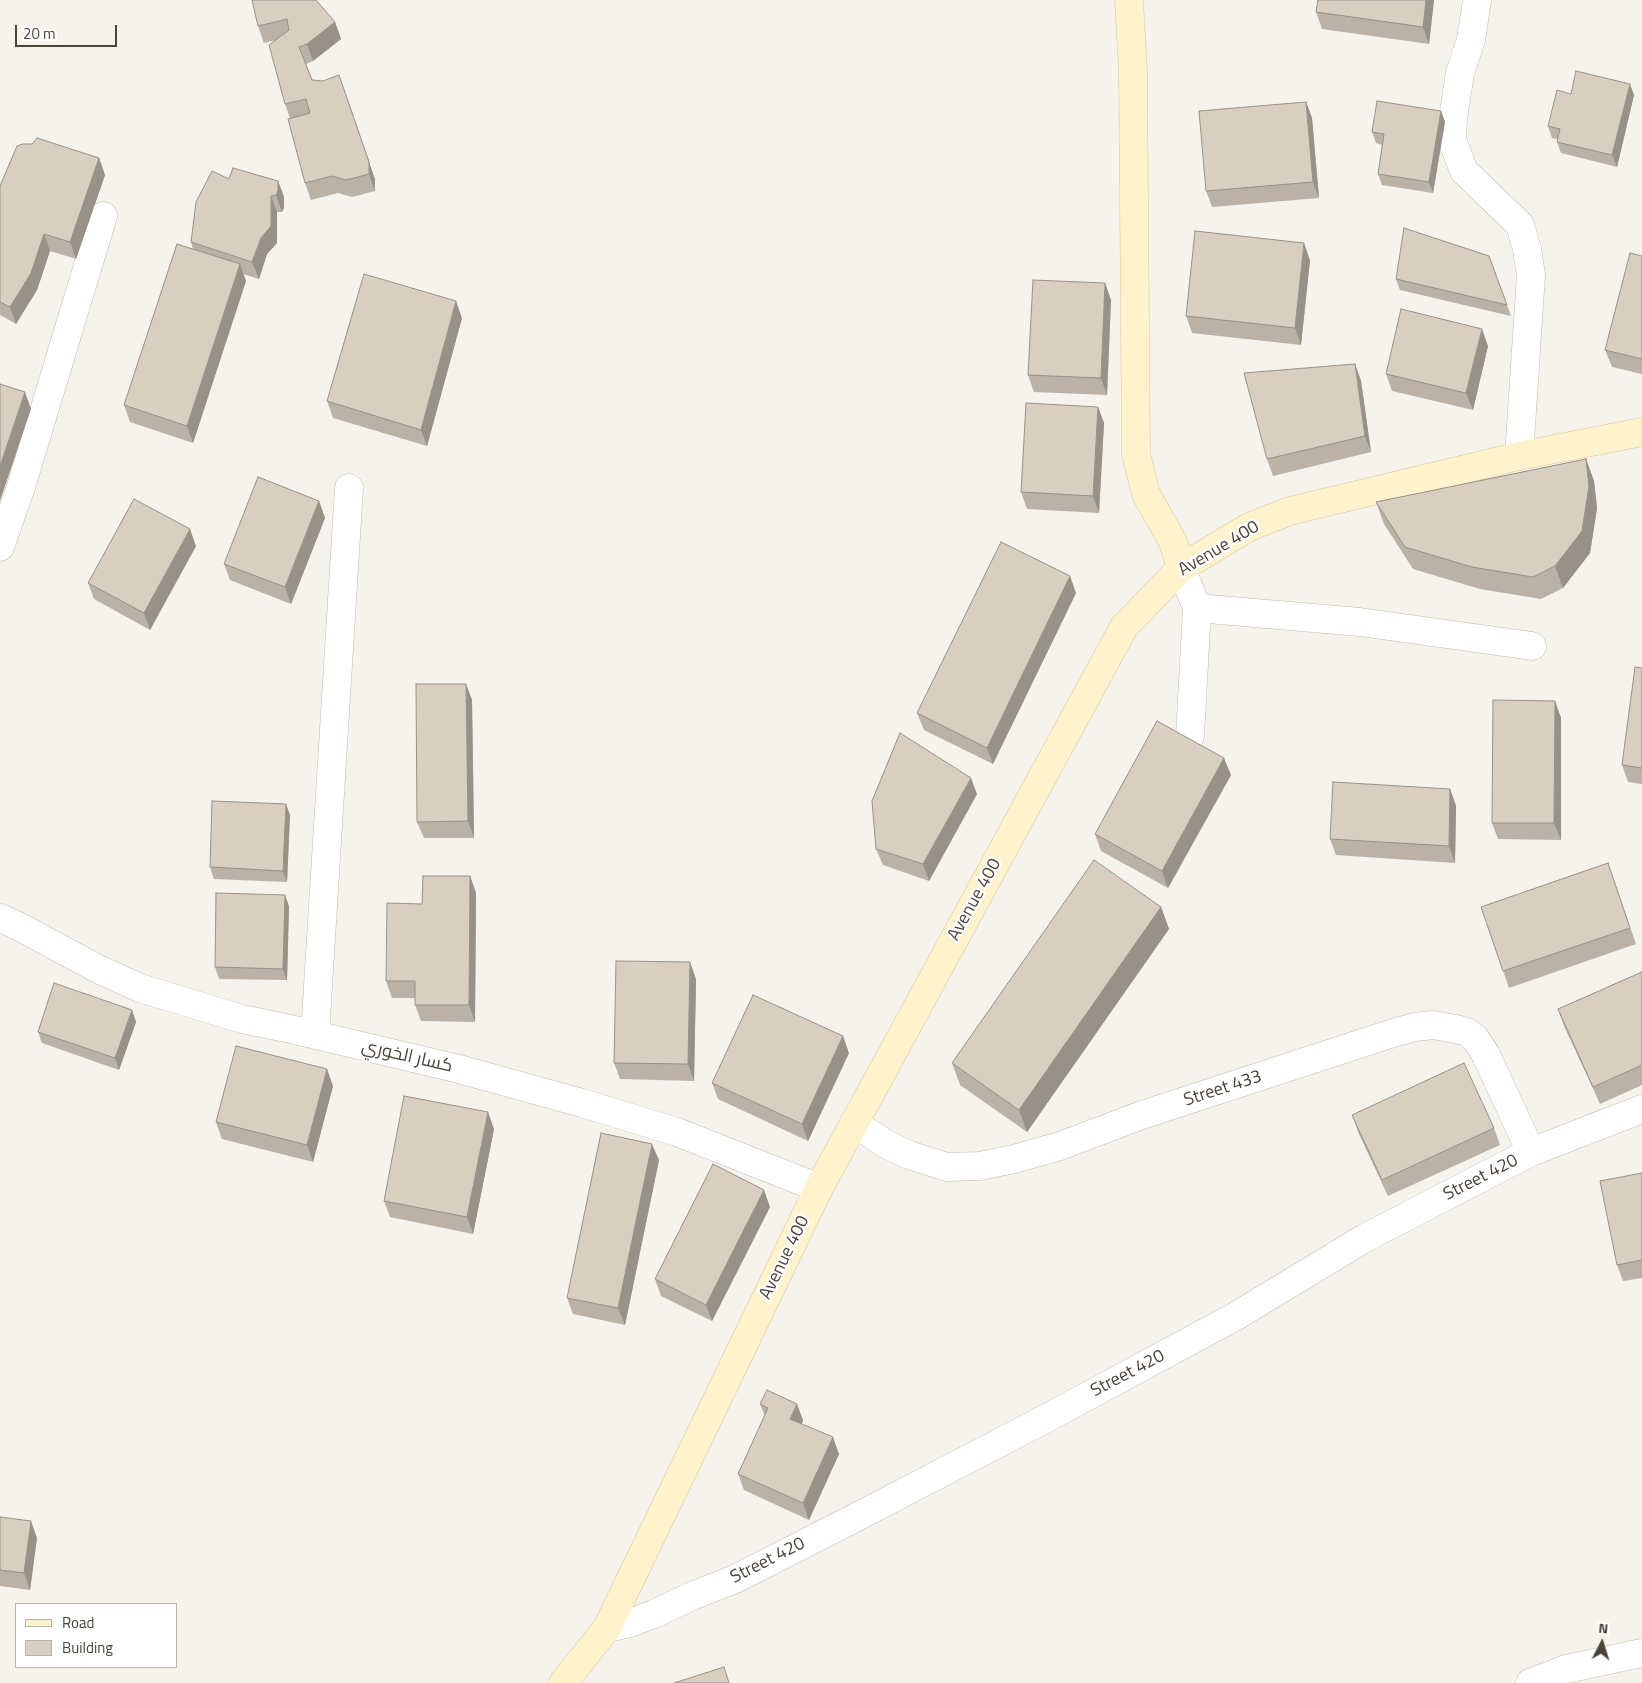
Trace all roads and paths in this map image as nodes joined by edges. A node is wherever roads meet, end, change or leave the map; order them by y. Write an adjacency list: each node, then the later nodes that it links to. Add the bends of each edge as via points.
1 (1129, 0): 8 (main road, via 1133,71 1136,454 1146,494 1173,542)
2 (1477, 0): 5 (street, via 1471,40 1460,73 1452,140 1464,171 1520,225 1527,249 1531,275)
3 (103, 216): 7 (street)
4 (1642, 432): 5 (main road, Avenue 400)
5 (1519, 456): 8 (main road, Avenue 400, via 1290,511 1249,527)
6 (349, 488): 13 (street)
7 (0, 547)
8 (1181, 568): 9 (street); 15 (main road, Avenue 400, via 1124,627)
9 (1197, 608): 10 (street, via 1360,622); 11 (street)
10 (1532, 646)
11 (1190, 736)
12 (0, 918): 13 (street, كسار الخوري, via 140,988 234,1017)
13 (315, 1035): 17 (street, كسار الخوري, via 459,1069 582,1103 677,1132)
14 (1642, 1109): 16 (street, Street 420)
15 (854, 1123): 16 (street, Street 433, via 909,1156 947,1167 980,1166 1060,1146 1142,1115 1407,1029 1433,1025 1467,1032 1475,1038); 17 (main road, Avenue 400)
16 (1531, 1152): 18 (street, Street 420, via 1365,1238 1219,1325 849,1521 735,1579 654,1614)
17 (819, 1188): 18 (main road, Avenue 400)
18 (607, 1628): 20 (main road, Avenue 400)
19 (1642, 1653): 21 (street, via 1566,1669)
20 (563, 1683)
21 (1530, 1683)

